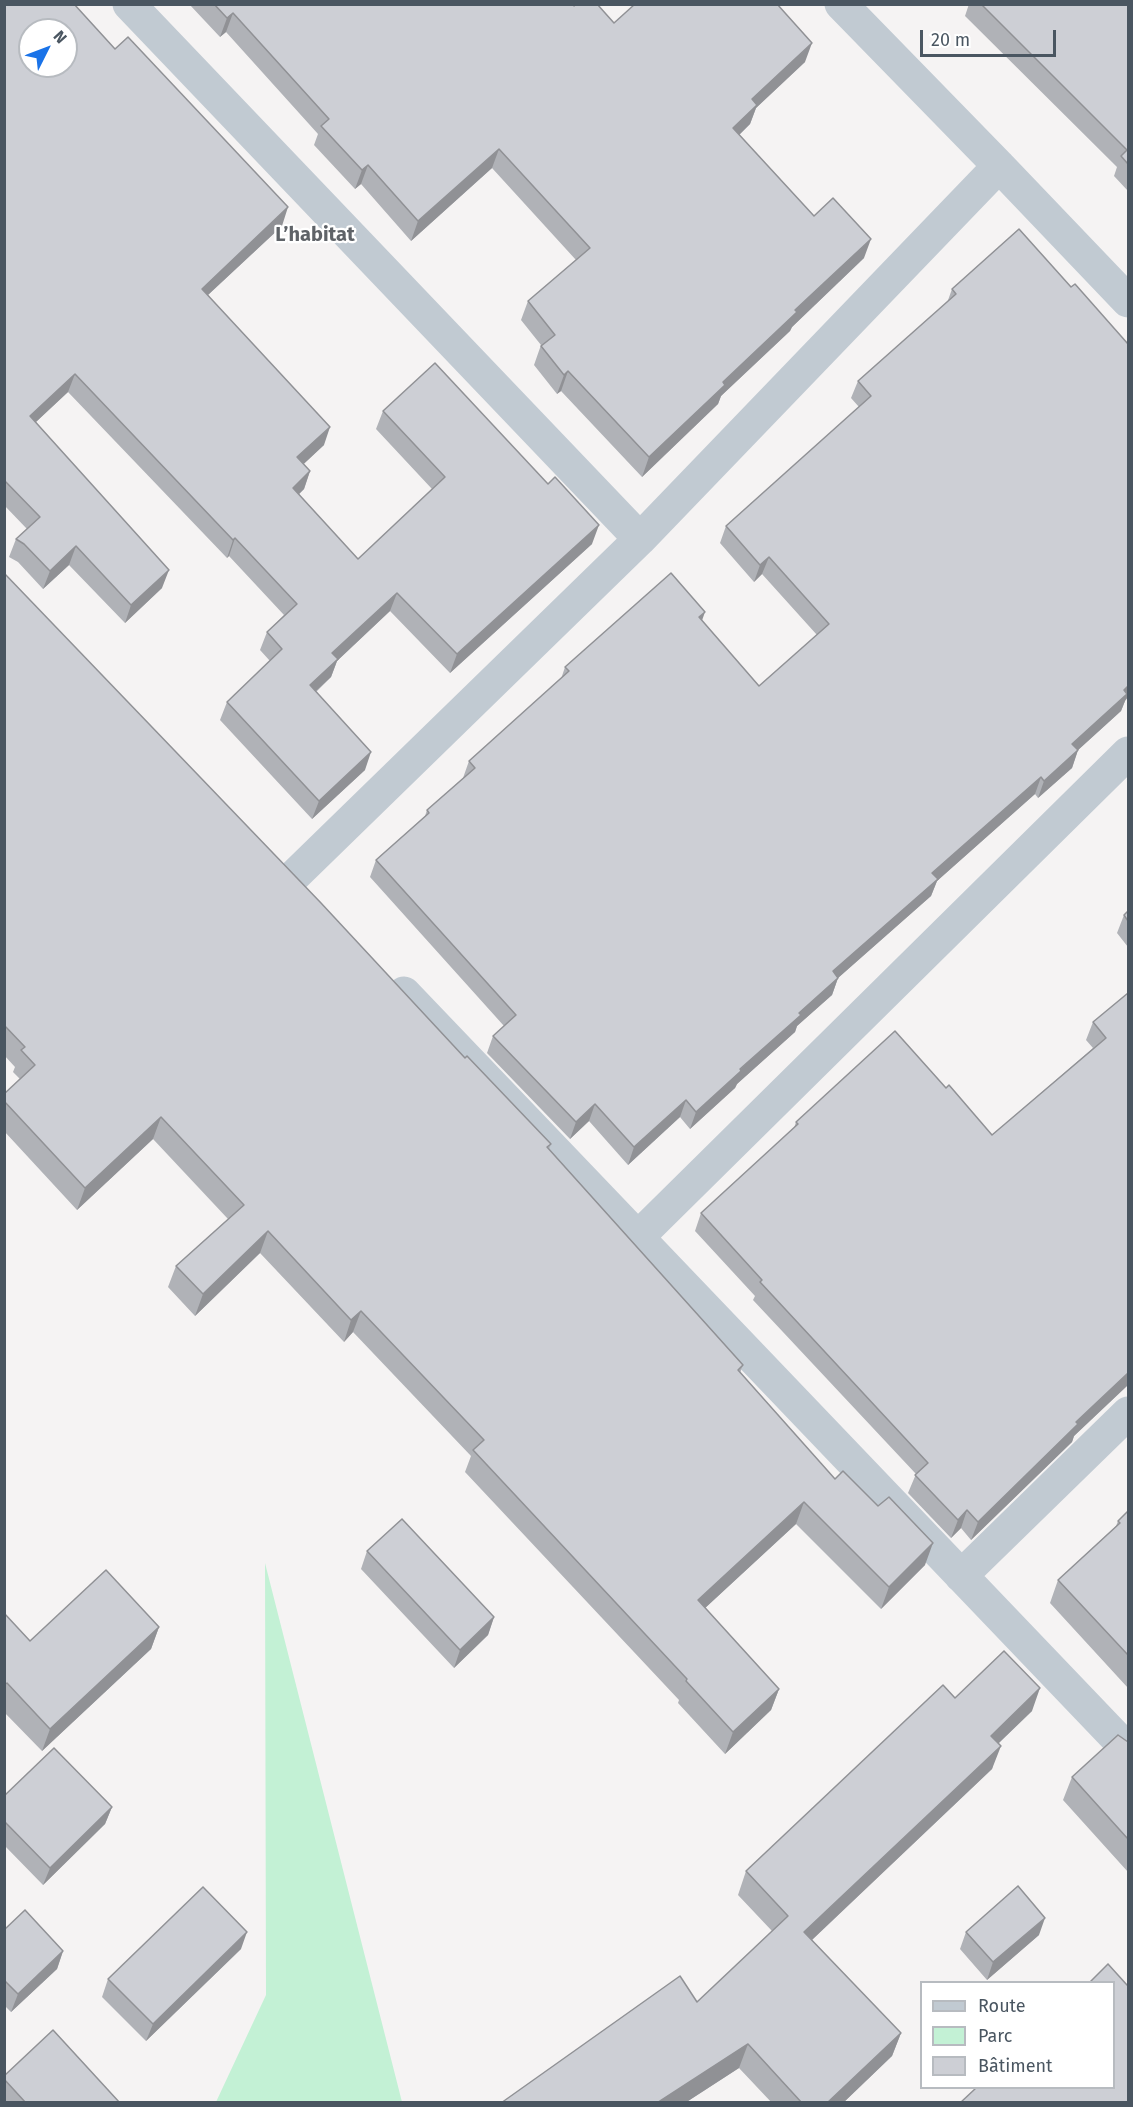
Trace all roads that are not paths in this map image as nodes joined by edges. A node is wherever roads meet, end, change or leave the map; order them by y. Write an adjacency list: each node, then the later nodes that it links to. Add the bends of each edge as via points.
1 (129, 4): 5 (street)
2 (840, 4): 3 (street)
3 (999, 166): 4 (street); 5 (street)
4 (1128, 301)
5 (640, 539): 7 (street)
6 (1128, 753): 9 (street)
7 (293, 877)
8 (383, 972): 9 (street)
9 (637, 1239): 11 (street)
10 (1128, 1413): 11 (street)
11 (961, 1576): 12 (street)
12 (1128, 1750)

